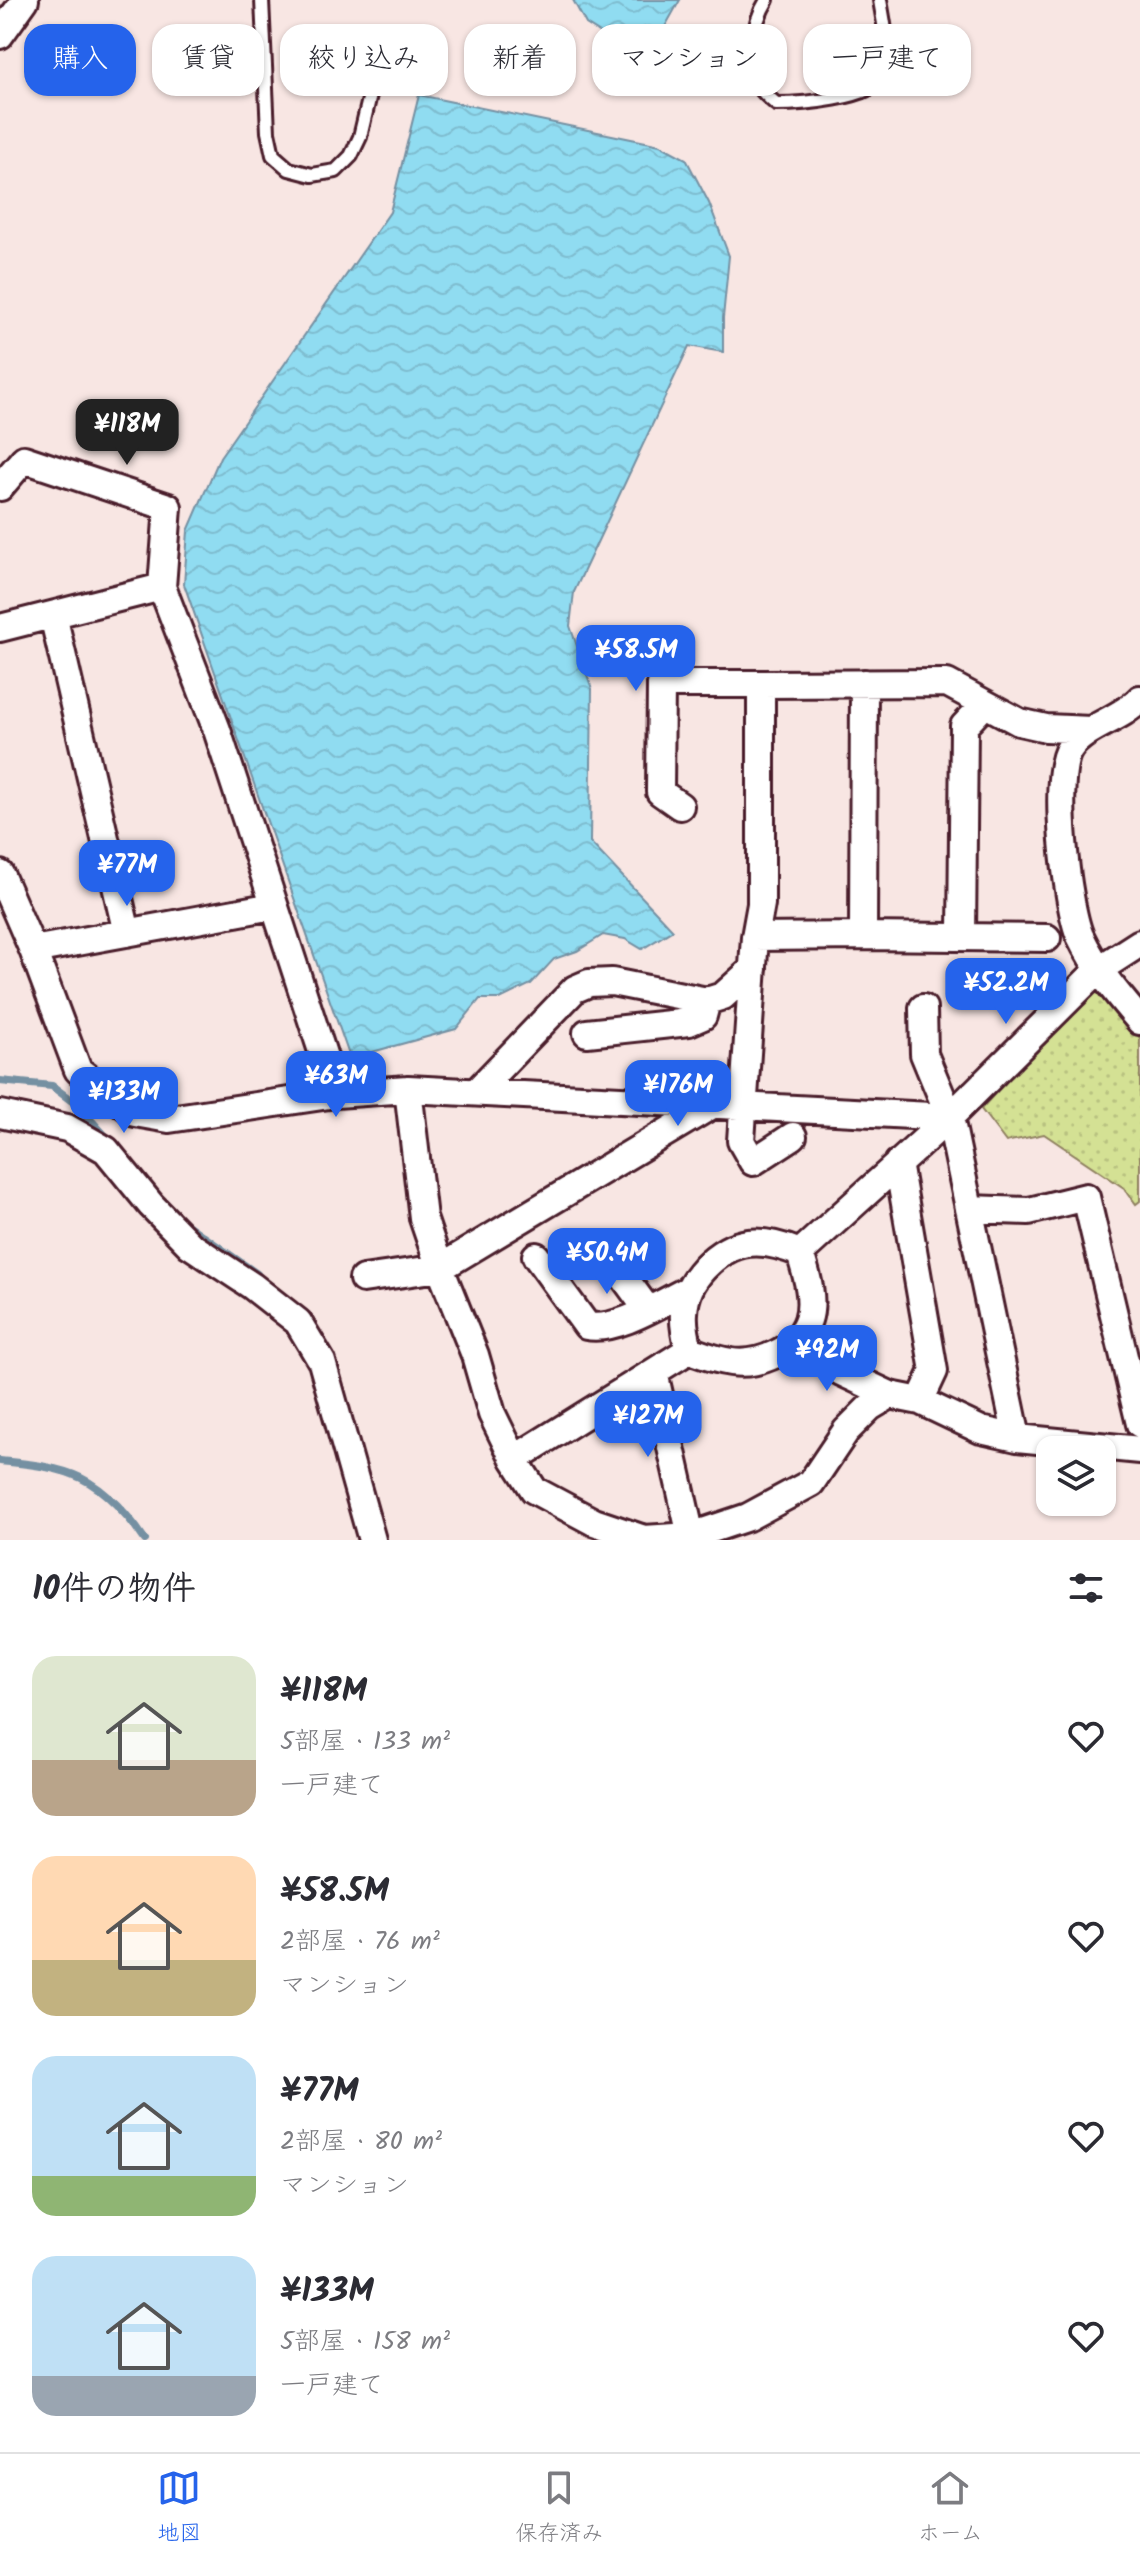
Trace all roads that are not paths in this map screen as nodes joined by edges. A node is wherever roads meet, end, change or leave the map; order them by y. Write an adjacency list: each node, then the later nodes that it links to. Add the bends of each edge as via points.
1 (25, 0): 5 (street)
2 (262, 0): 6 (lane, via 273,155 289,169 312,175 336,171 360,137)
3 (767, 0): 4 (lane, via 757,16 752,50 759,88 776,104 806,104 874,88 884,76 886,53)
4 (880, 0)
5 (0, 35)
6 (370, 96)
7 (0, 487): 8 (street, via 24,459 168,507)
8 (162, 587): 9 (street); 18 (street, via 217,730)
9 (53, 615): 10 (street); 19 (street)
10 (0, 628)
11 (864, 683): 12 (street); 14 (street, via 947,683); 20 (street)
12 (761, 684): 16 (street, via 661,684 660,792); 21 (street, via 761,904)
13 (1140, 700): 15 (street)
14 (984, 705): 15 (street, via 1019,722); 22 (street, via 964,726)
15 (1091, 730): 27 (street, via 1069,749 1061,780 1061,832 1078,932)
16 (680, 806)
17 (0, 874): 25 (street)
18 (273, 906): 19 (street); 34 (street)
19 (127, 933): 25 (street)
20 (863, 936): 21 (street); 22 (street)
21 (755, 937): 26 (street)
22 (962, 937): 23 (street)
23 (1047, 938)
24 (1140, 943): 27 (street)
25 (33, 950): 34 (street, via 78,1070 135,1113 169,1119)
26 (753, 969): 28 (street, via 723,996); 36 (street)
27 (1098, 970): 30 (street); 38 (street)
28 (707, 1001): 31 (street, via 703,1016 689,1022); 33 (street, via 612,982 589,983 575,989)
29 (923, 1008): 38 (street, via 924,1054)
30 (1140, 1021)
31 (587, 1033)
32 (408, 1089): 33 (street); 34 (street); 45 (street, via 423,1218)
33 (476, 1092): 35 (street)
34 (336, 1094)
35 (712, 1105): 36 (street); 45 (street)
36 (743, 1106): 38 (street); 39 (street, via 741,1141 753,1162)
37 (0, 1114): 60 (street, via 67,1128 106,1150 190,1245 298,1322 322,1362)
38 (950, 1117): 40 (street); 41 (street)
39 (793, 1136)
40 (898, 1163): 42 (street); 54 (street, via 934,1371)
41 (969, 1209): 49 (street, via 1029,1211 1086,1197); 56 (street)
42 (800, 1253): 47 (street, via 775,1242 744,1243 719,1253); 50 (street, via 810,1301)
43 (607, 1254): 48 (street)
44 (536, 1256): 48 (street, via 587,1326 616,1324)
45 (440, 1268): 46 (street); 58 (street, via 492,1414)
46 (363, 1279)
47 (688, 1290): 48 (street); 51 (street, via 684,1311)
48 (647, 1309)
49 (1128, 1328): 55 (street)
50 (798, 1338): 51 (street, via 761,1360 734,1363); 53 (street, via 841,1372)
51 (689, 1350): 52 (street)
52 (654, 1372): 58 (street); 59 (street)
53 (890, 1395): 54 (street); 59 (street, via 846,1431 811,1483 748,1517)
54 (920, 1401): 56 (street, via 981,1430)
55 (1140, 1424)
56 (1017, 1438): 57 (street)
57 (1140, 1450)
58 (514, 1459): 61 (street, via 534,1490 594,1522)
59 (691, 1536): 61 (street)
60 (372, 1540)
61 (644, 1540)

